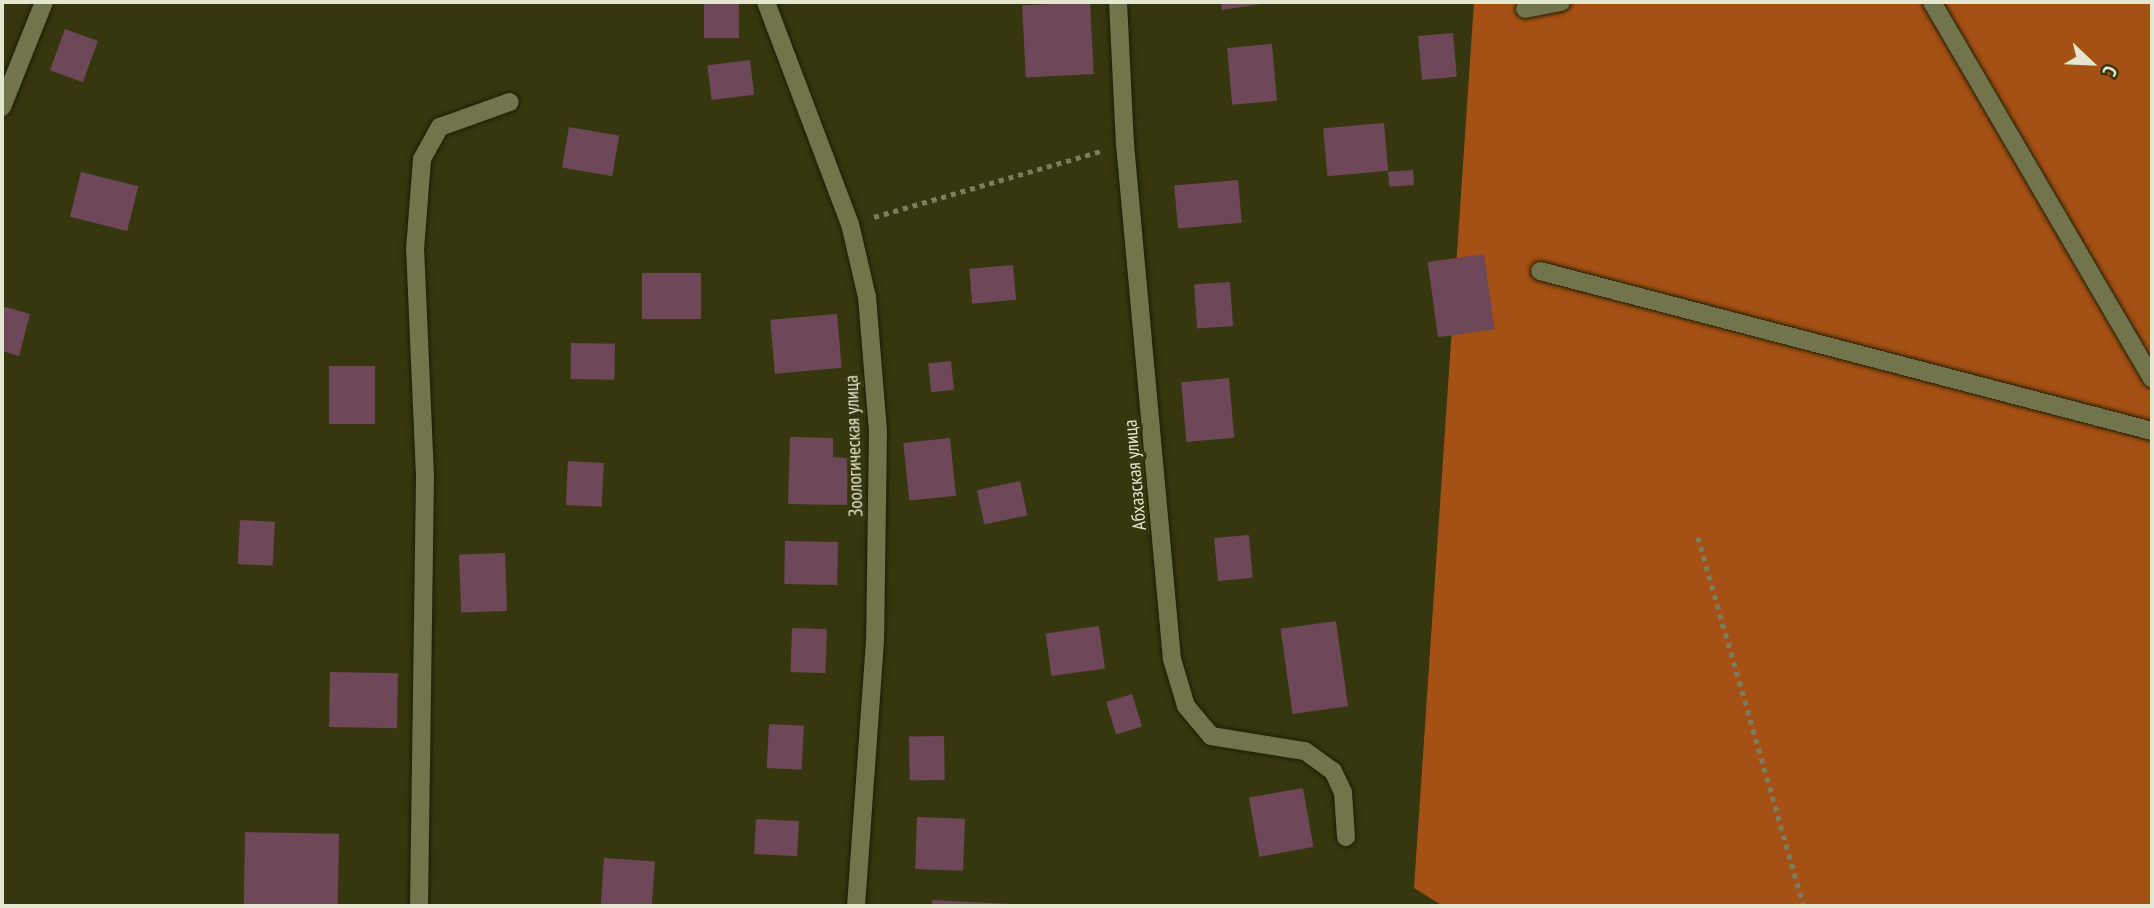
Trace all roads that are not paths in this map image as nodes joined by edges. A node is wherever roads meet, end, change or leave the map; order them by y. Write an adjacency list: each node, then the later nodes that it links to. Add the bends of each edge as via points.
1 (44, 2): 8 (street)
2 (766, 2): 14 (street, Зоологическая улица, via 850,223 867,297 878,431 875,641)
3 (1118, 2): 12 (street, Абхазская улица, via 1125,144 1171,659 1186,706 1211,736 1305,751 1333,771 1343,792)
4 (1561, 2): 6 (street)
5 (1932, 2): 10 (street)
6 (1525, 9)
7 (510, 102): 13 (street, via 440,127 422,159 415,250 425,476)
8 (2, 107)
9 (1540, 271): 11 (street)
10 (2152, 378)
11 (2152, 431)
12 (1346, 837)
13 (419, 906)
14 (856, 906)

